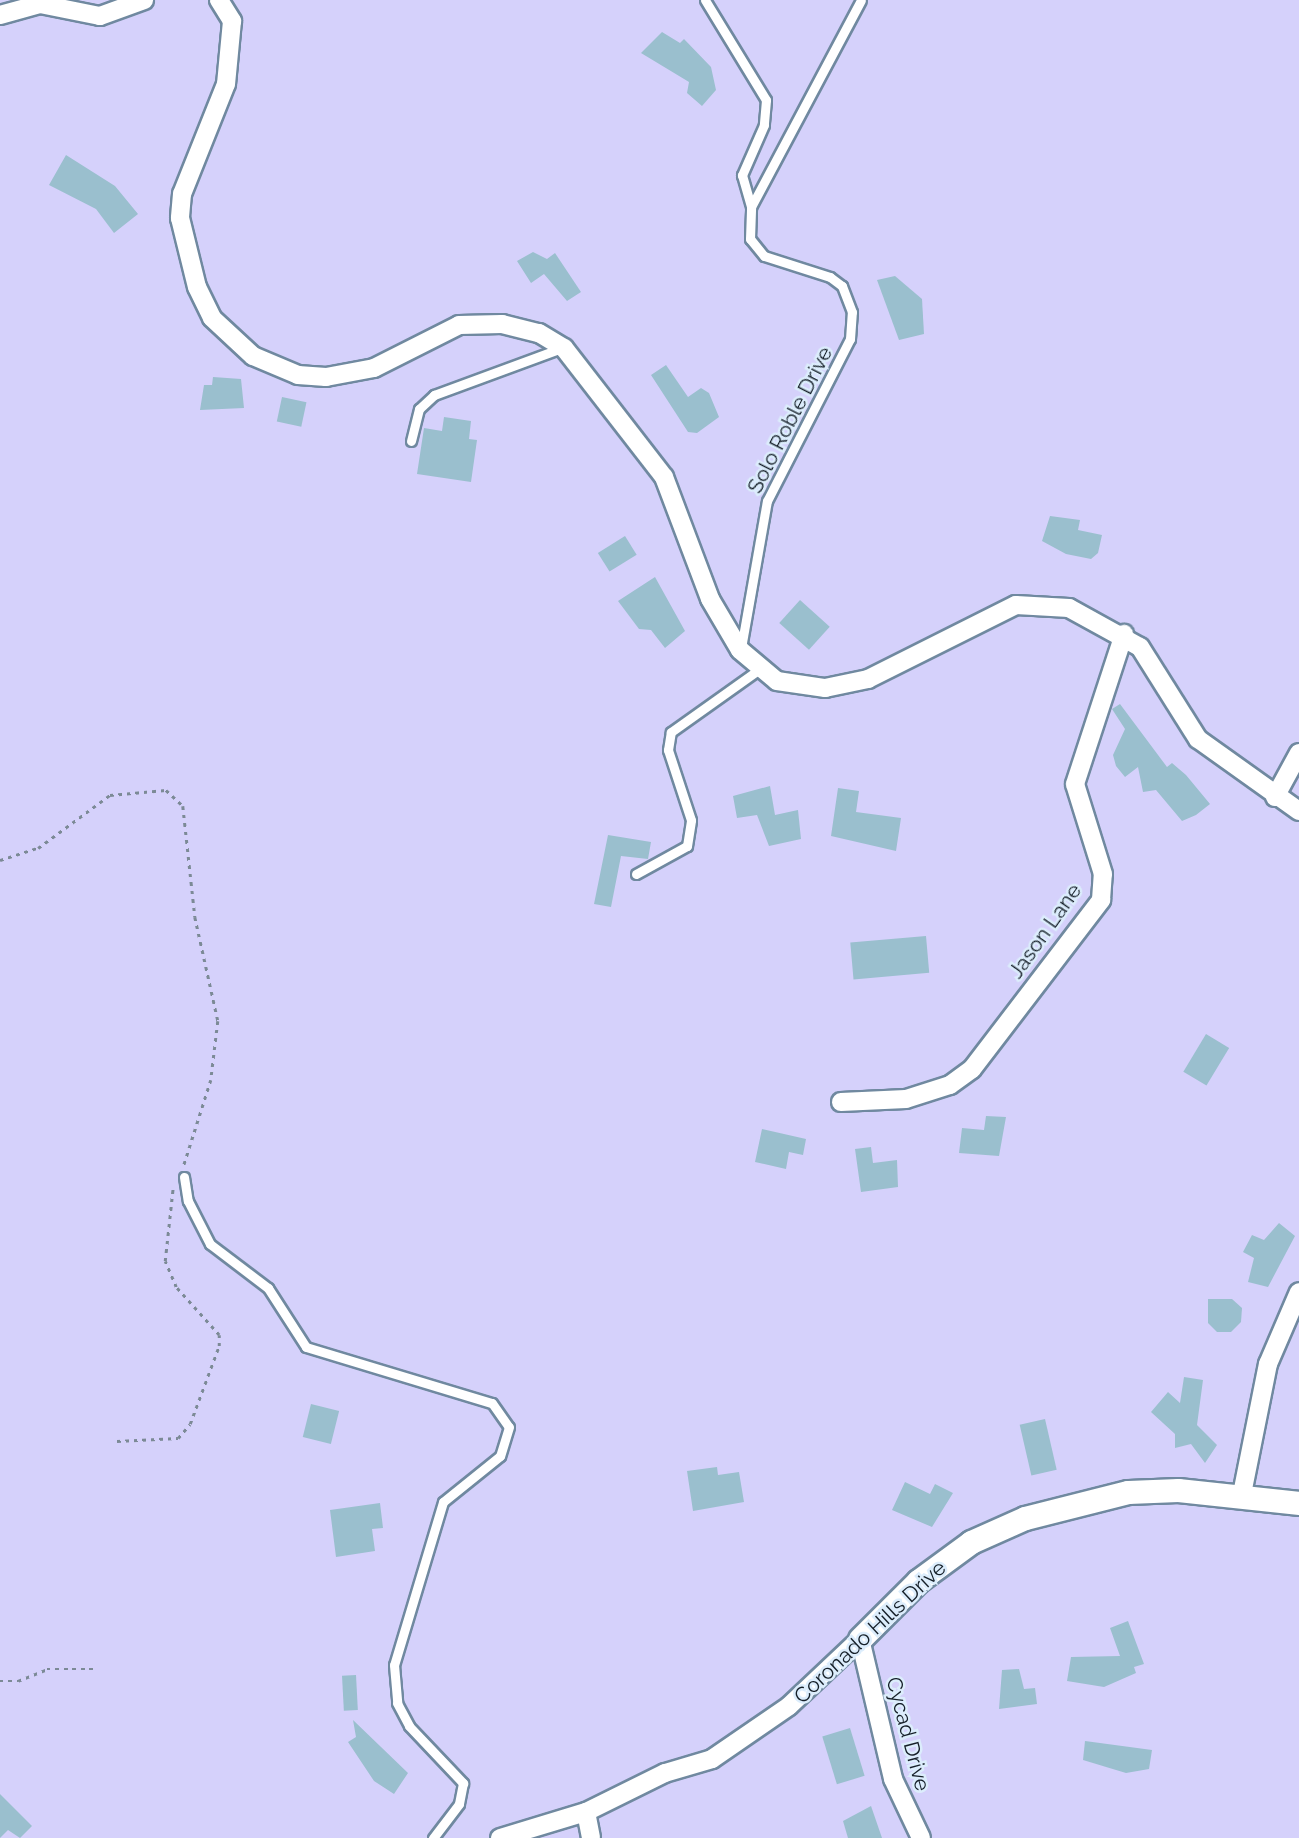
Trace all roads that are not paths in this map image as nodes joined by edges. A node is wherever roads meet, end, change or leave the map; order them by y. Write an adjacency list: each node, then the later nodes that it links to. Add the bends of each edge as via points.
1 (144, 0): 5 (street, via 100,16 40,4)
2 (219, 0): 7 (street, via 232,21 226,85 182,194 180,218 197,287 231,339 298,375 326,377 374,368 460,325 502,324)
3 (705, 0): 6 (lane, via 765,100 764,125 742,175)
4 (862, 0): 6 (lane, Solo Roble Drive)
5 (0, 15)
6 (751, 207): 10 (lane, Solo Roble Drive, via 750,239 764,256 830,277 842,286 852,312 850,339 767,501)
7 (564, 348): 8 (lane, via 434,395 419,409); 10 (street, via 664,477 710,600)
8 (411, 441)
9 (1124, 634): 11 (street, via 1069,608 1016,605 867,679 804,688 777,681); 13 (street, via 1168,687 1177,713 1198,739); 16 (street, Jason Lane, via 1075,784 1103,874 1101,900 972,1069 950,1085 906,1099)
10 (740, 650): 11 (street)
11 (761, 668): 15 (lane, via 671,732 668,750 691,820 687,846)
12 (1299, 753): 13 (street)
13 (1275, 797): 14 (street)
14 (1299, 811)
15 (636, 874)
16 (841, 1102)
17 (184, 1177): 23 (lane, via 188,1201 210,1244 268,1288 306,1347 492,1403 509,1427 500,1456 443,1502 394,1665 397,1703 409,1726 463,1783 459,1804)
18 (1299, 1292): 19 (street, via 1268,1364)
19 (1242, 1494): 20 (street, Coronado Hills Drive); 21 (street, Coronado Hills Drive, via 1128,1492 1025,1518 971,1542 918,1581)
20 (1299, 1503)
21 (860, 1639): 22 (street, Coronado Hills Drive, via 754,1734); 26 (street, Cycad Drive, via 893,1779)
22 (586, 1812): 24 (street, Coronado Hills Drive); 25 (street)
23 (433, 1838)
24 (500, 1838)
25 (591, 1838)
26 (920, 1838)

